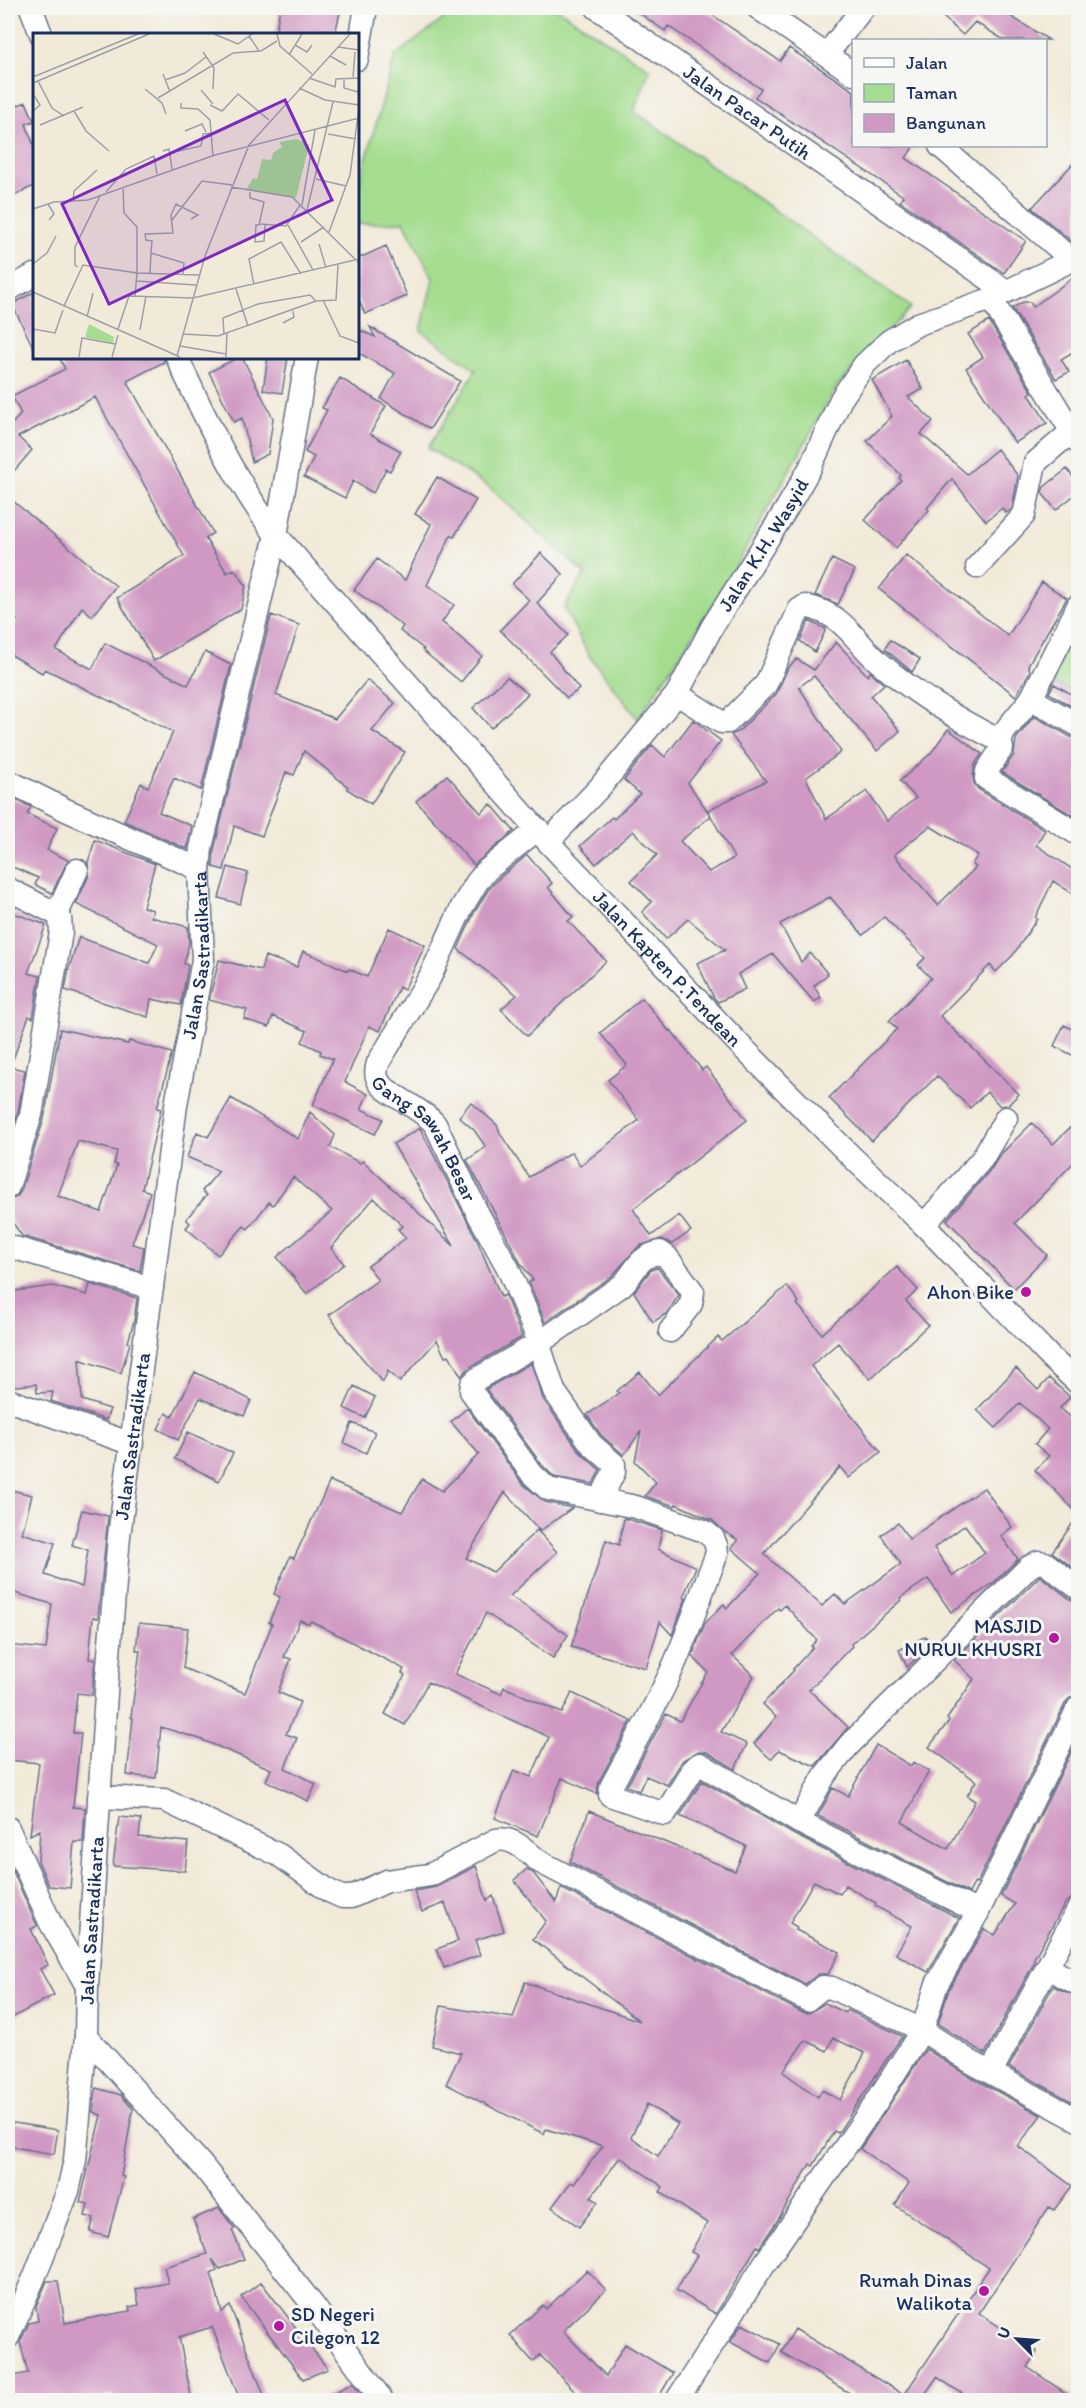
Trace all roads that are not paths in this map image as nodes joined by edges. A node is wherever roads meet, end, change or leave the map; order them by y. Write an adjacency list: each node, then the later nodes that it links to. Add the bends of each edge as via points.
1 (31, 8): 6 (street)
2 (366, 8): 7 (street)
3 (597, 8): 14 (street, Jalan Pacar Putih, via 897,215)
4 (758, 8): 8 (street)
5 (863, 8): 8 (street)
6 (41, 33)
7 (358, 53)
8 (827, 54): 9 (street)
9 (852, 73)
10 (941, 147): 11 (street)
11 (1075, 258): 14 (street, Jalan K.H. Wasyid)
12 (33, 276): 13 (street)
13 (8, 290)
14 (998, 295): 17 (street); 21 (street, Jalan K.H. Wasyid, via 918,324 889,341 864,365 841,399 810,468 712,627)
15 (177, 358): 18 (street, Jalan Kapten P.Tendean, via 203,414 256,508)
16 (307, 358): 18 (street, Jalan Sastradikarta)
17 (1075, 437): 19 (street, via 1035,463 1024,515)
18 (276, 535): 27 (street, Jalan Kapten P.Tendean); 28 (street, Jalan Sastradikarta, via 207,818)
19 (977, 567)
20 (1078, 606): 22 (street)
21 (677, 694): 24 (street, via 721,722 728,722 766,684 796,613 805,606 839,620 880,663 922,694); 27 (street, Jalan K.H. Wasyid, via 615,770)
22 (1031, 699): 23 (street); 24 (street)
23 (1078, 725)
24 (1000, 741): 26 (street, via 1002,748 986,778)
25 (8, 782): 28 (street)
26 (1078, 834)
27 (543, 835): 34 (street, Jalan Kapten P.Tendean, via 740,1045); 38 (street, Gang Sawah Besar, via 487,870 477,882 376,1072 381,1085 435,1124 508,1268)
28 (200, 869): 36 (street, Jalan Sastradikarta, via 202,960 176,1105)
29 (77, 870): 31 (street)
30 (8, 889): 31 (street)
31 (57, 914): 33 (street, via 61,923 60,945 35,1094)
32 (1006, 1118): 34 (street, via 982,1159)
33 (8, 1187)
34 (924, 1225): 39 (street, Jalan Kapten P.Tendean)
35 (8, 1246): 36 (street)
36 (152, 1288): 41 (street, Jalan Sastradikarta)
37 (670, 1331): 38 (street, via 691,1304 693,1292 660,1252 635,1266 621,1286)
38 (538, 1343): 42 (street, Gang Sawah Besar, via 554,1391 591,1444 615,1467); 42 (street, via 477,1379 471,1391 542,1485)
39 (1078, 1383)
40 (8, 1401): 41 (street)
41 (132, 1444): 45 (street, Jalan Sastradikarta, via 119,1536)
42 (600, 1500): 46 (street, via 636,1507 704,1532 713,1539 717,1553 671,1673 635,1738 610,1795 665,1814 700,1764)
43 (1078, 1588): 46 (street, via 1044,1563 1029,1567 849,1745 825,1775)
44 (1078, 1708): 49 (street)
45 (99, 1797): 52 (street, Jalan Sastradikarta); 53 (street, via 164,1800 279,1855 342,1897 351,1897 387,1881 430,1875 504,1838 540,1862 801,1998 807,2000 823,1987 832,1988)
46 (799, 1822): 49 (street)
47 (8, 1828): 52 (street, via 50,1922)
48 (1078, 1910): 50 (street)
49 (978, 1912): 53 (street, via 937,1984)
50 (1048, 1968): 51 (street); 55 (street)
51 (1078, 1984)
52 (87, 1986): 54 (street, Jalan Sastradikarta)
53 (922, 2030): 55 (street); 60 (street)
54 (86, 2036): 57 (street, Jalan Sastradikarta, via 69,2191 34,2278); 59 (street, via 201,2164 313,2305)
55 (991, 2072): 56 (street)
56 (1078, 2121)
57 (15, 2298): 58 (street, Jalan Sastradikarta)
58 (8, 2337)
59 (382, 2400)
60 (677, 2400)

